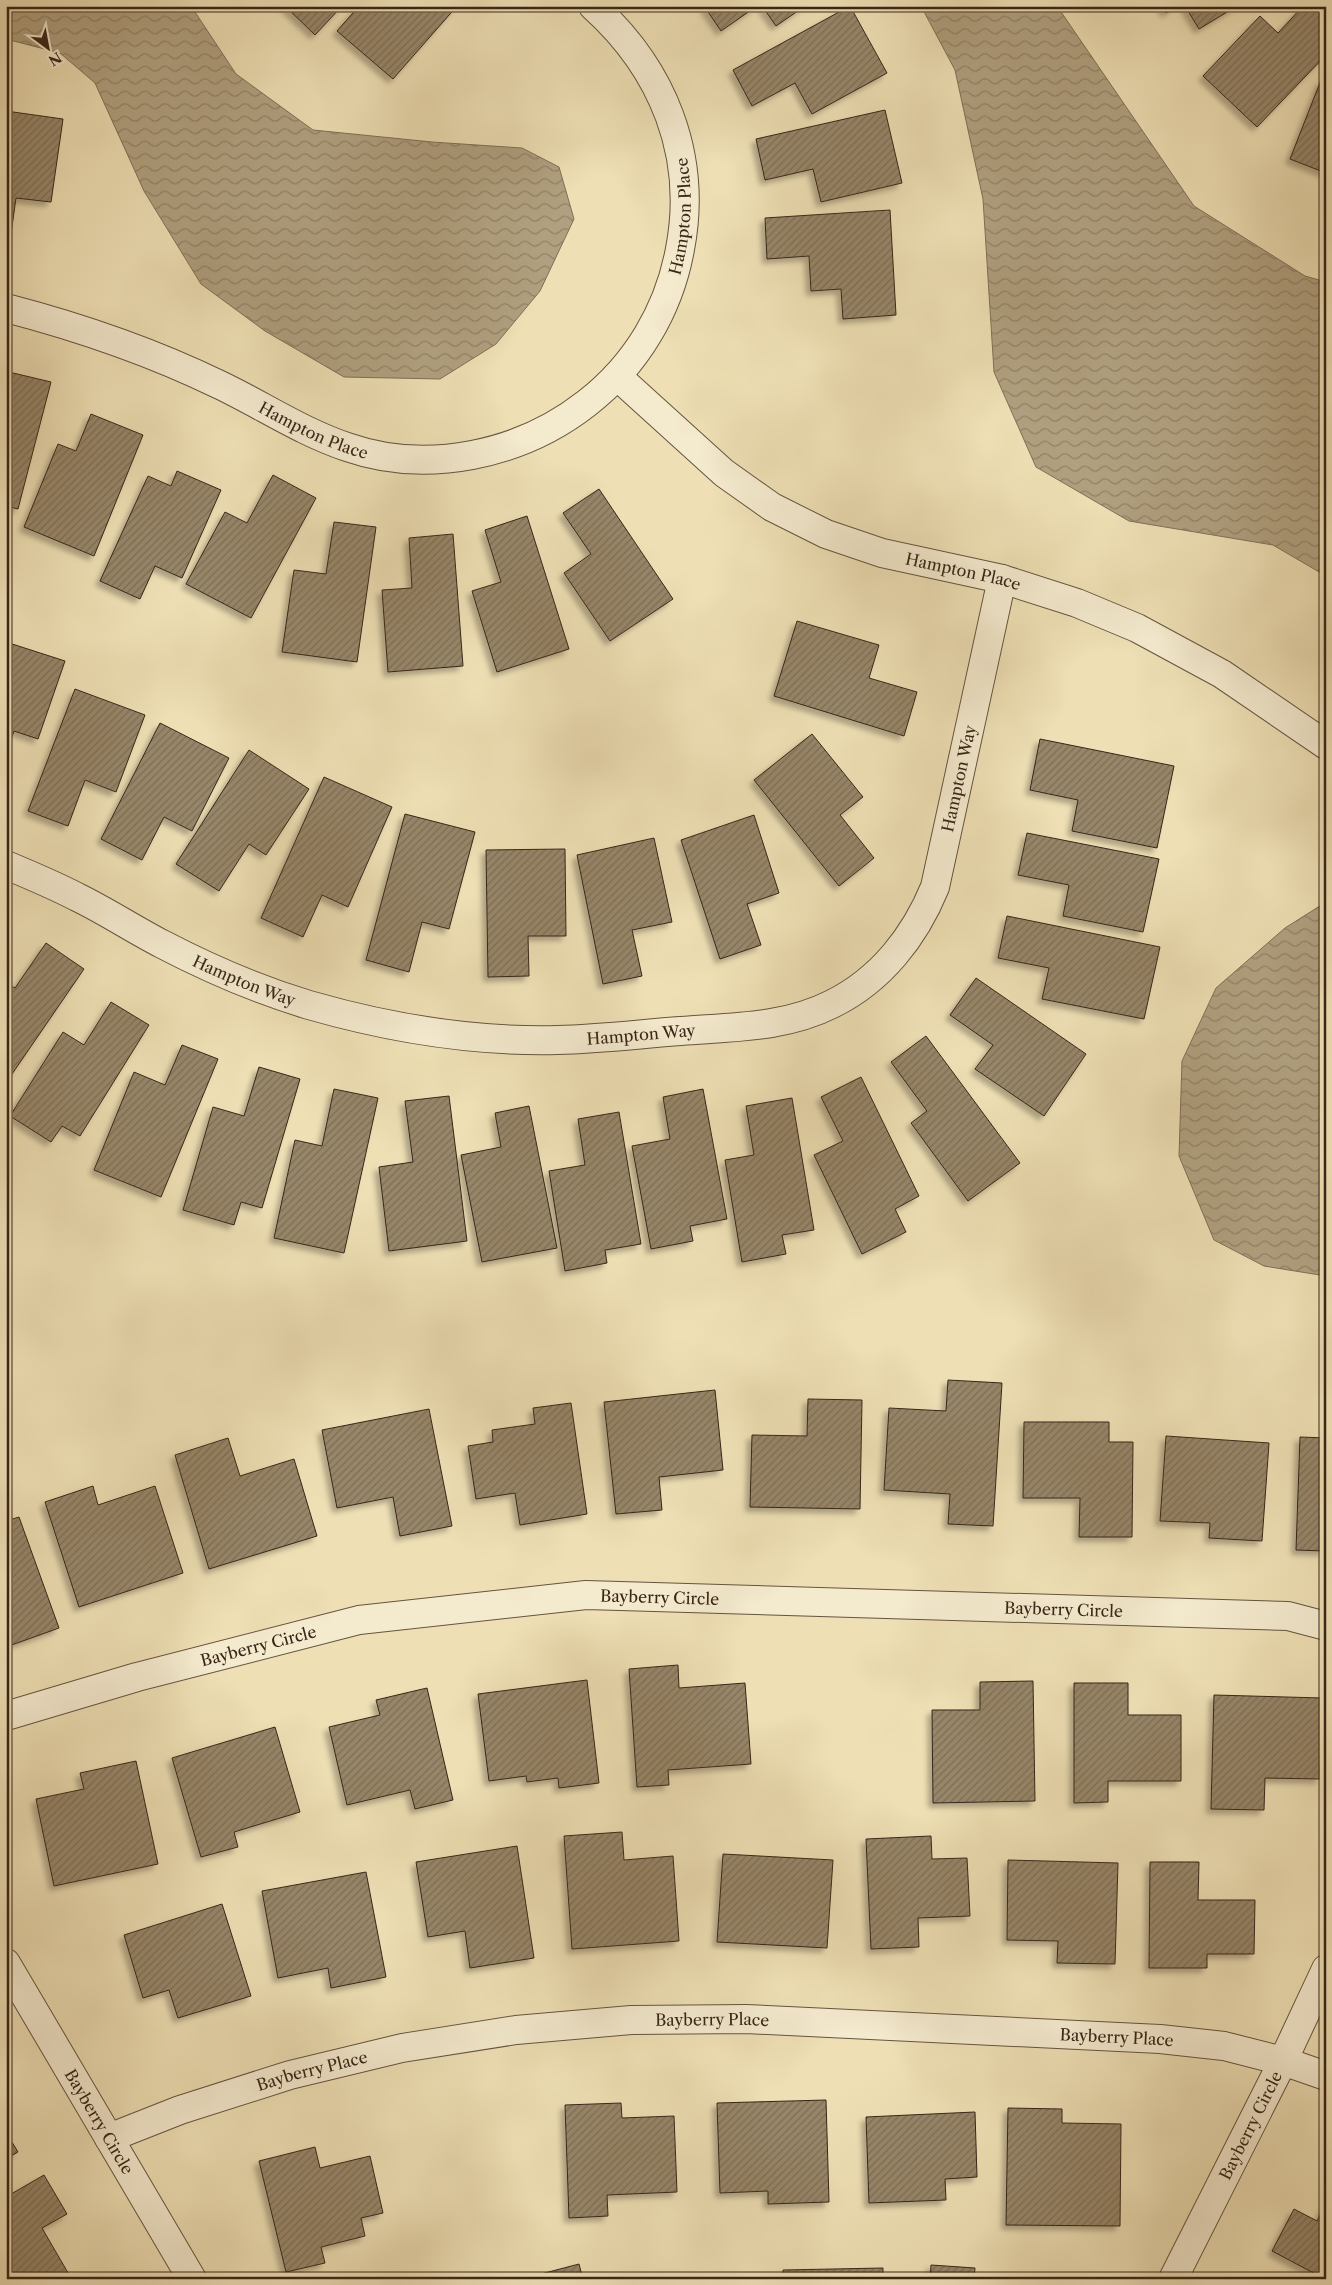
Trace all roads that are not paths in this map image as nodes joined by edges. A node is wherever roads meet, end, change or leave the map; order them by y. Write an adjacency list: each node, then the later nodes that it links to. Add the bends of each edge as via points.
1 (593, 6): 3 (street, Hampton Place, via 618,28 652,76 675,131 685,190 684,219 674,278 650,332)
2 (6, 308): 3 (street, Hampton Place, via 151,354 320,436 348,448 377,455 436,460 494,451 549,429 574,414)
3 (617, 376): 4 (street, Hampton Place, via 724,473 772,507 826,534 882,553)
4 (1002, 579): 5 (street, Hampton Place, via 1077,603 1137,628 1222,674); 6 (street, Hampton Way, via 935,887 925,912 895,956 856,991 808,1014 757,1025 557,1040 462,1036 369,1020 308,1005 219,971 162,944 78,897)
5 (1326, 745)
6 (6, 865)
7 (1326, 1626): 8 (street, Bayberry Circle, via 1288,1616 586,1595 359,1620 136,1676)
8 (6, 1716)
9 (6, 1963): 13 (street, Bayberry Circle)
10 (1326, 1969): 11 (street, Bayberry Circle)
11 (1283, 2060): 12 (street, Bayberry Place); 13 (street, Bayberry Place, via 1224,2046 1160,2039 746,2019 631,2020 516,2030 402,2048 290,2075 180,2110); 15 (street, Bayberry Circle)
12 (1326, 2076)
13 (109, 2138): 14 (street, Bayberry Circle)
14 (192, 2279)
15 (1173, 2279)

